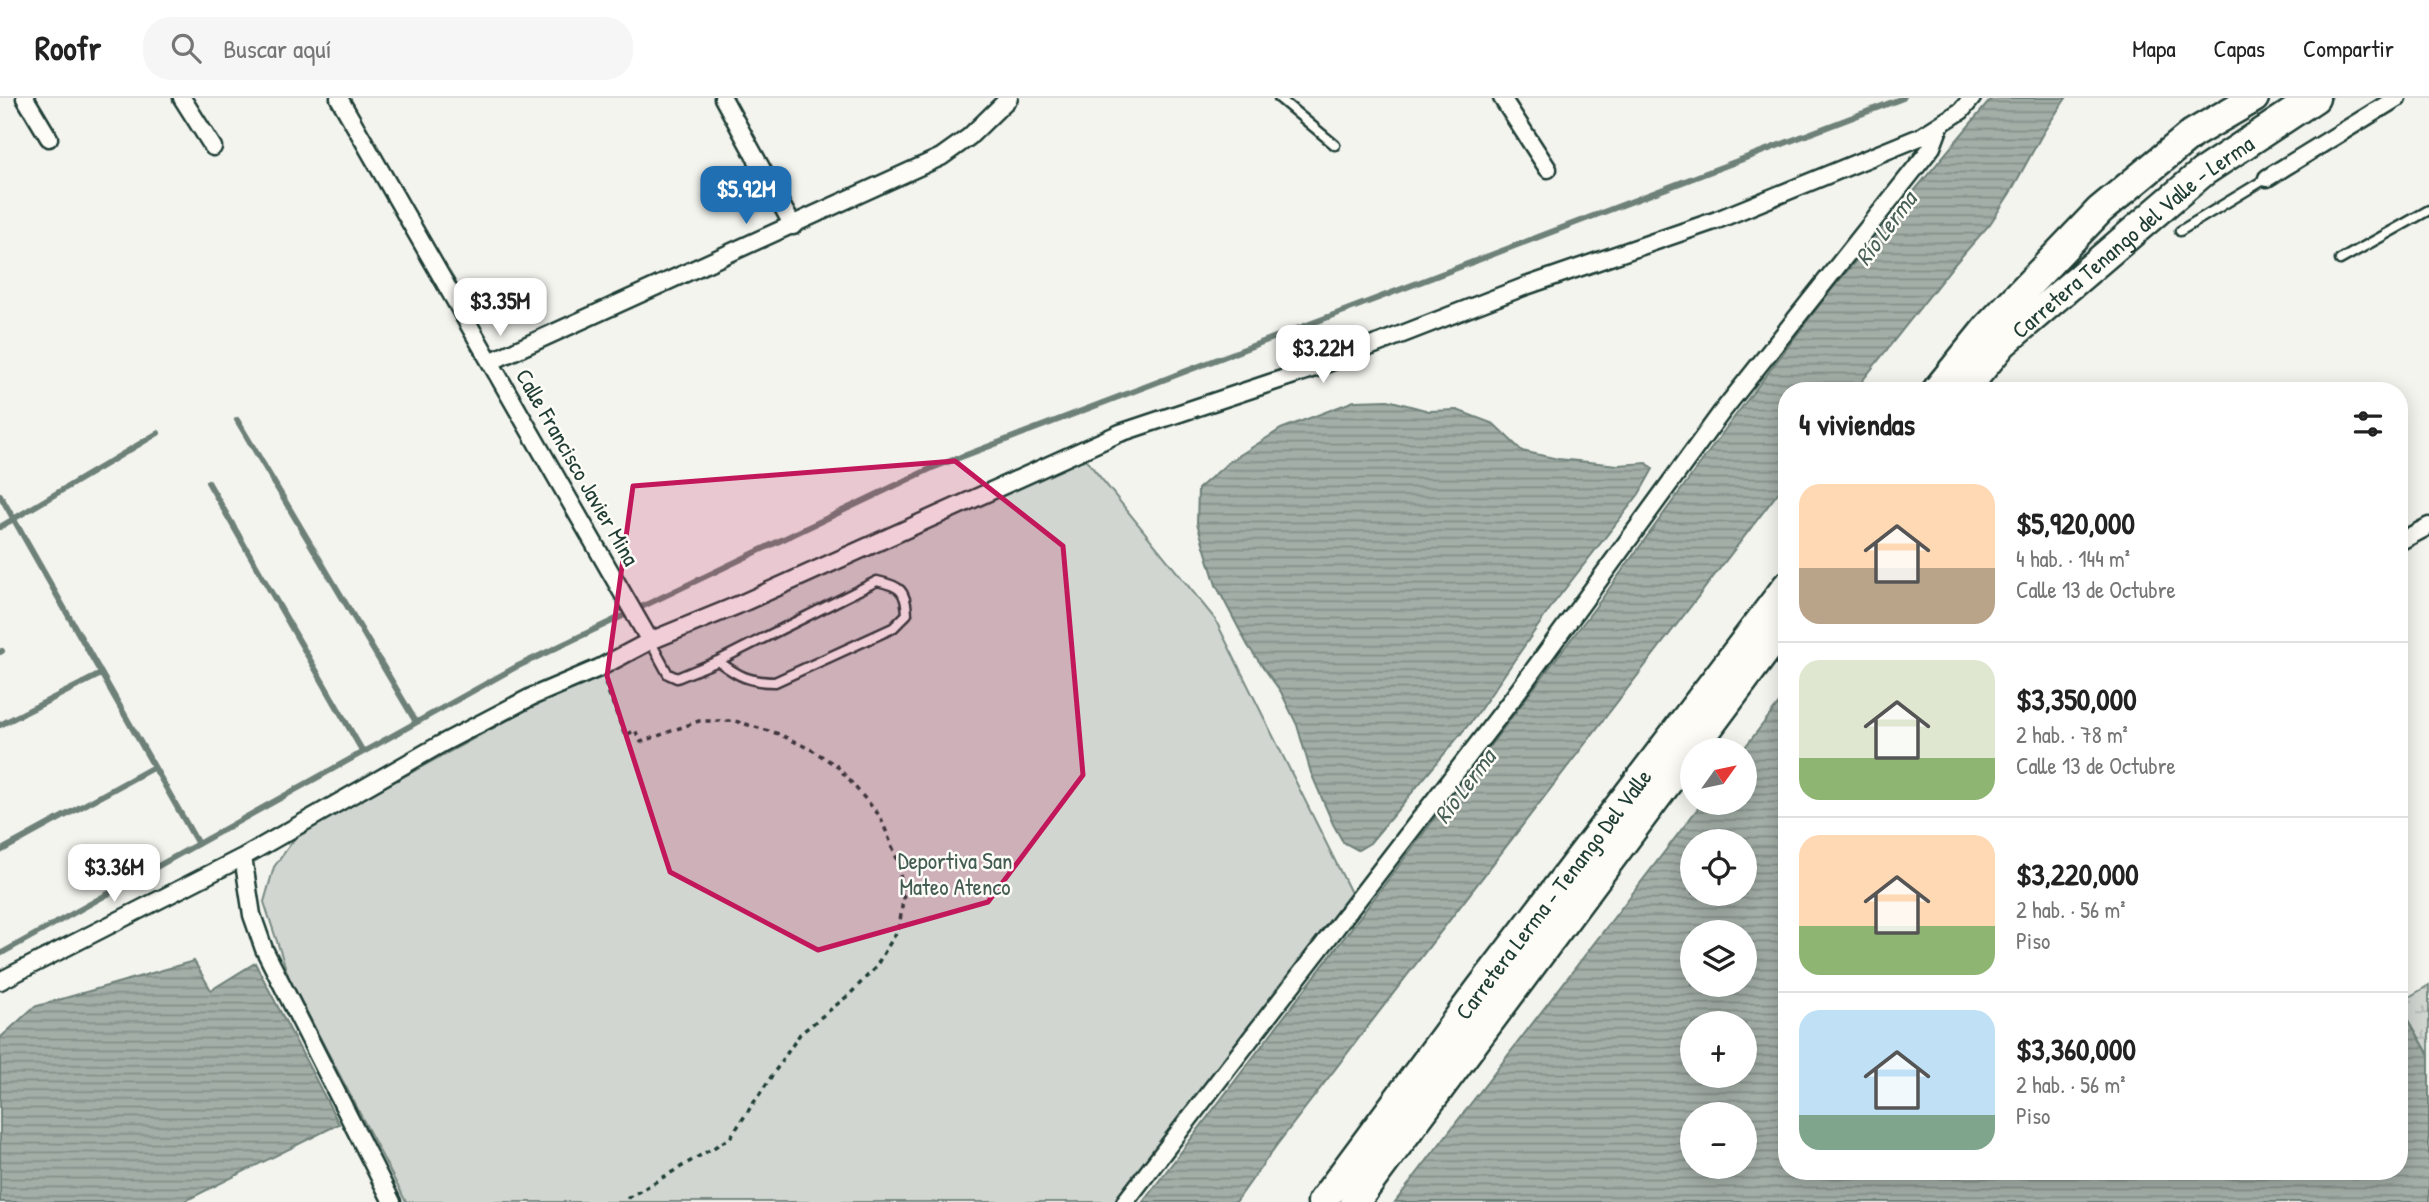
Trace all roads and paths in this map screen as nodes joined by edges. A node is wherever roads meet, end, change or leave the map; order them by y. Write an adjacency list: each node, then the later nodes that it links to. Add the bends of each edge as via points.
1 (25, 98): 13 (street)
2 (182, 98): 15 (street)
3 (339, 98): 22 (street, Calle Francisco Javier Mina)
4 (723, 98): 19 (street)
5 (1009, 98): 19 (street, via 970,137 941,157)
6 (1279, 98): 14 (lane)
7 (1502, 98): 16 (street)
8 (1972, 98): 12 (street)
9 (2253, 98): 23 (highway, via 2192,134 2101,209 1988,327)
10 (2315, 98): 24 (highway, Carretera Tenango del Valle - Lerma, via 2193,180 2003,344)
11 (2397, 98): 17 (street)
12 (1940, 126): 29 (street, via 1675,236 1526,286 1293,376 1120,433); 36 (street, via 1932,147 1721,413 1513,698)
13 (49, 138)
14 (1335, 145)
15 (213, 147)
16 (1548, 169)
17 (2267, 177): 20 (lane)
18 (2429, 211): 21 (lane)
19 (793, 226): 22 (street)
20 (2180, 231)
21 (2340, 260)
22 (492, 362): 29 (street, Calle Francisco Javier Mina)
23 (1943, 382)
24 (1971, 382)
25 (2429, 526): 26 (street)
26 (2408, 537)
27 (1778, 598): 37 (highway, Carretera Lerma - Tenango Del Valle)
28 (1778, 634): 38 (highway)
29 (650, 641): 30 (lane, via 668,674 677,678); 31 (street)
30 (718, 661): 30 (lane, via 756,682 775,682 893,628 907,614 907,599 896,585 877,581)
31 (599, 668): 32 (street, via 441,744); 35 (path, via 625,736 635,730 641,742 699,721 735,721 779,734 837,766 880,816 904,893 899,928 875,968 800,1034 730,1138)
32 (243, 858): 33 (street); 34 (street, via 252,915 264,949)
33 (0, 981)
34 (392, 1202)
35 (628, 1202)
36 (1125, 1202)
37 (1322, 1202)
38 (1355, 1202)

